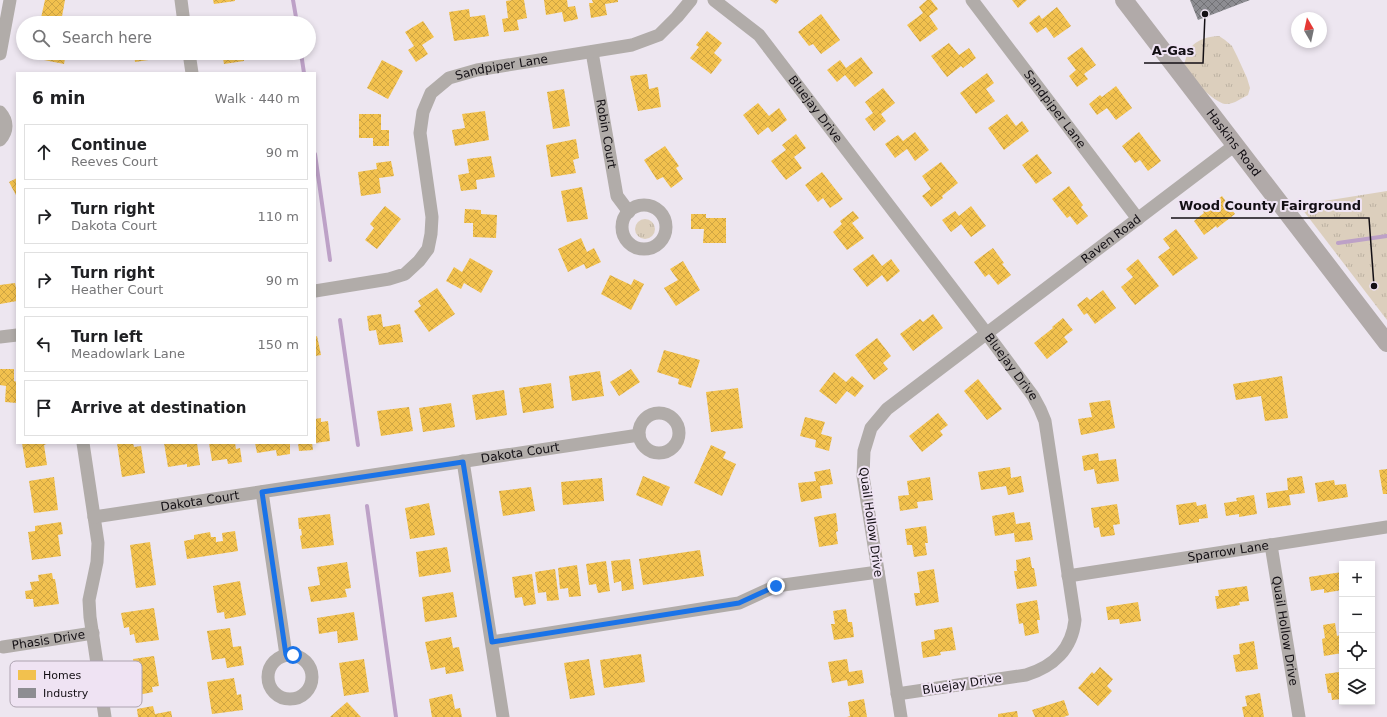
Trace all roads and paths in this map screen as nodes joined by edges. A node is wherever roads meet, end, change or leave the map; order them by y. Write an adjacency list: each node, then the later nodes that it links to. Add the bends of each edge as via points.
1 (10, 0): 9 (street)
2 (181, 0): 7 (street)
3 (691, 0): 8 (street, Sandpiper Lane, via 659,35 632,45)
4 (714, 0): 18 (street, Bluejay Drive, via 759,35)
5 (972, 0): 16 (street, Sandpiper Lane)
6 (1124, 0): 14 (main road, Haskins Road)
7 (183, 16)
8 (592, 52): 15 (street, Robin Court, via 617,196); 17 (street, Sandpiper Lane, via 477,70 449,78 432,93 422,112 420,133 432,217 428,249 419,262 405,274 389,280)
9 (0, 54)
10 (190, 60): 11 (street)
11 (192, 72)
12 (0, 112): 13 (street, via 5,118 6,130)
13 (0, 140)
14 (1235, 145): 16 (street, Raven Road); 21 (main road, Haskins Road)
15 (629, 212)
16 (1138, 219): 18 (street, Raven Road)
17 (319, 291)
18 (987, 334): 29 (street, Quail Hollow Drive, via 888,409 871,428 864,451 862,476); 30 (street, Bluejay Drive, via 1033,396 1045,421)
19 (16, 335): 20 (street)
20 (0, 337)
21 (1387, 343)
22 (639, 435): 24 (street, Dakota Court)
23 (83, 444): 26 (street)
24 (463, 462): 25 (street, Dakota Court); 32 (street)
25 (262, 492): 26 (street, Dakota Court); 34 (street)
26 (94, 517): 31 (street, via 98,543 97,562 89,600)
27 (1387, 528): 28 (street, Sparrow Lane)
28 (1271, 545): 30 (street, Sparrow Lane); 41 (street, Quail Hollow Drive)
29 (878, 572): 32 (street, via 776,586 739,603); 36 (street, Quail Hollow Drive)
30 (1068, 576): 36 (street, Bluejay Drive, via 1074,630 1066,648 1048,665 1026,675)
31 (93, 633): 33 (street, Phasis Drive); 35 (street)
32 (492, 642): 39 (street)
33 (4, 647)
34 (286, 655)
35 (97, 661)
36 (897, 694): 40 (street, Quail Hollow Drive)
37 (104, 707): 38 (street)
38 (105, 717)
39 (504, 717)
40 (901, 717)
41 (1299, 717)

